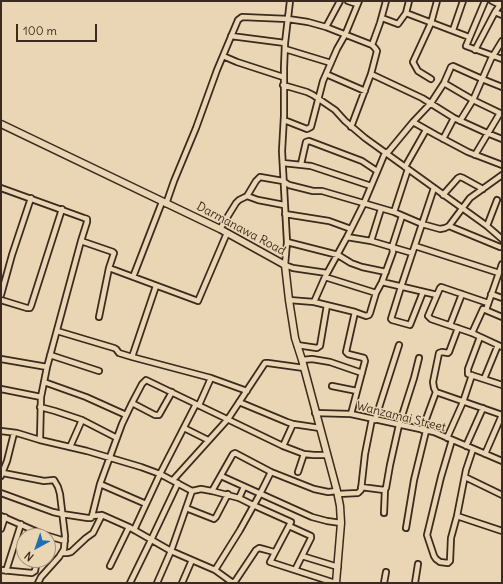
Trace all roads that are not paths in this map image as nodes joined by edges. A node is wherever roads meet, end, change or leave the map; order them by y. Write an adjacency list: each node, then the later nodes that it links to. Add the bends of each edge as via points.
1 (290, 1): 16 (street)
2 (340, 1): 18 (street)
3 (348, 1): 10 (street)
4 (386, 1): 15 (street)
5 (409, 1): 13 (street)
6 (436, 1): 17 (street)
7 (463, 1): 19 (street)
8 (485, 1): 22 (street)
9 (492, 1): 11 (street)
10 (358, 2): 20 (street)
11 (501, 3): 12 (street)
12 (495, 12): 14 (street); 27 (street)
13 (406, 14): 15 (street, via 397,24); 17 (street)
14 (502, 15)
15 (382, 18): 25 (street)
16 (288, 19): 18 (street); 21 (street, via 242,17); 24 (street)
17 (431, 23): 19 (street); 35 (street, via 413,62 418,71)
18 (326, 27): 20 (street)
19 (453, 30): 22 (street)
20 (345, 35): 25 (street); 31 (street)
21 (231, 36): 24 (street); 29 (street)
22 (470, 37): 27 (street, via 466,46)
23 (502, 41): 28 (street)
24 (285, 43): 26 (street)
25 (372, 45): 33 (street, via 377,49)
26 (285, 49): 31 (street); 34 (street)
27 (475, 50): 28 (street)
28 (493, 55): 30 (street); 36 (street)
29 (223, 56): 34 (street); 72 (street)
30 (502, 59)
31 (331, 63): 32 (street)
32 (326, 74): 40 (street); 41 (street)
33 (371, 74): 40 (street); 43 (street)
34 (283, 77): 38 (street)
35 (431, 79)
36 (482, 79): 37 (street, via 453,66); 39 (street); 42 (street)
37 (444, 83): 42 (street); 43 (street)
38 (283, 85): 41 (street, via 307,92); 46 (street)
39 (502, 87)
40 (365, 91): 50 (street)
41 (318, 99): 46 (street, via 310,128); 50 (street, via 335,110)
42 (473, 100): 44 (street); 47 (street)
43 (431, 103): 45 (street); 48 (street)
44 (501, 113): 52 (street)
45 (454, 118): 47 (street); 53 (street)
46 (284, 120): 57 (street)
47 (460, 121): 52 (street)
48 (413, 122): 51 (street); 55 (street)
49 (1, 124): 72 (street, Darmanawa Road)
50 (351, 127): 55 (street)
51 (426, 130): 53 (street); 60 (street)
52 (487, 133): 54 (street); 56 (street)
53 (443, 139): 56 (street)
54 (502, 139)
55 (385, 153): 60 (street); 61 (street)
56 (475, 155): 59 (street)
57 (283, 162): 58 (street); 63 (street)
58 (301, 164): 61 (street, via 306,142 309,141 362,161); 64 (street)
59 (502, 165)
60 (407, 168): 66 (street); 78 (street)
61 (377, 171): 64 (street)
62 (502, 175): 67 (street)
63 (283, 181): 69 (street, via 260,177); 73 (street, via 300,188 322,191); 74 (street)
64 (371, 186): 73 (street)
65 (1, 188): 70 (street)
66 (434, 188): 68 (street); 81 (street)
67 (483, 189): 68 (street, via 460,177); 75 (street, via 470,198)
68 (443, 195): 75 (street)
69 (247, 196): 74 (street); 84 (street, via 236,203)
70 (31, 198): 76 (street); 111 (street)
71 (497, 200): 83 (street)
72 (164, 203): 84 (street, Darmanawa Road); 103 (street)
73 (364, 203): 77 (street); 85 (street)
74 (284, 205): 79 (street)
75 (463, 208): 82 (street); 83 (street)
76 (62, 209): 89 (street, via 87,219); 114 (street, via 30,308)
77 (381, 209): 78 (street); 91 (street)
78 (394, 212): 80 (street)
79 (285, 214): 85 (street, via 329,221); 90 (street)
80 (402, 216): 81 (street); 93 (street)
81 (422, 224): 82 (street, via 440,229); 92 (street)
82 (449, 226): 94 (street)
83 (487, 226): 88 (street)
84 (220, 229): 86 (street, Darmanawa Road)
85 (351, 229): 87 (street)
86 (227, 233): 98 (street, Darmanawa Road); 105 (street, via 198,302)
87 (347, 237): 91 (street); 96 (street)
88 (502, 239)
89 (81, 241): 99 (street, via 114,252); 125 (street)
90 (287, 242): 96 (street); 98 (street)
91 (372, 242): 93 (street)
92 (415, 246): 95 (street); 101 (street)
93 (392, 247): 95 (street); 100 (street, via 393,252)
94 (502, 247)
95 (412, 253): 106 (street)
96 (338, 255): 100 (street, via 351,263); 102 (street)
97 (502, 264): 101 (street)
98 (285, 265): 102 (street); 115 (street, Darmanawa Road)
99 (109, 268): 103 (street); 121 (street)
100 (386, 272): 104 (street)
101 (499, 273): 110 (street)
102 (326, 275): 108 (street); 116 (street)
103 (133, 277): 105 (street)
104 (382, 282): 106 (street); 108 (street)
105 (156, 286): 132 (street)
106 (401, 287): 107 (street); 107 (street, via 391,319 409,325)
107 (423, 292): 112 (street)
108 (376, 293): 120 (street, via 368,315)
109 (462, 294): 112 (street, via 441,287); 117 (street); 123 (street)
110 (492, 294): 113 (street); 117 (street)
111 (1, 295)
112 (437, 296): 123 (street, via 428,316)
113 (502, 298)
114 (1, 300)
115 (289, 300): 116 (street); 128 (street, Darmanawa Road)
116 (314, 302): 118 (street)
117 (488, 303): 119 (street)
118 (327, 305): 120 (street); 128 (street, via 320,346 317,348)
119 (486, 310): 122 (street); 126 (street, via 482,309)
120 (356, 312): 139 (street, via 346,352 365,359)
121 (99, 317)
122 (502, 317)
123 (450, 325): 124 (street)
124 (458, 328): 126 (street); 150 (street, via 449,352 439,353 433,382)
125 (57, 330): 131 (street); 132 (street, via 114,348 119,353)
126 (472, 333): 127 (street)
127 (480, 337): 130 (street); 140 (street, via 468,370 468,374)
128 (297, 345): 135 (street, Darmanawa Road)
129 (399, 345): 163 (street)
130 (500, 346): 142 (street)
131 (50, 355): 136 (street); 138 (street)
132 (132, 357): 141 (street)
133 (419, 358): 165 (street)
134 (1, 359): 136 (street)
135 (302, 360): 137 (street, Darmanawa Road); 139 (street, via 330,362)
136 (47, 367): 143 (street)
137 (304, 368): 147 (street, via 267,363); 158 (street, Darmanawa Road)
138 (99, 371)
139 (362, 373): 148 (street)
140 (472, 375): 142 (street); 153 (street)
141 (211, 378): 147 (street); 155 (street)
142 (484, 379): 144 (street)
143 (44, 382): 151 (street); 160 (street)
144 (502, 385)
145 (332, 386): 148 (street)
146 (1, 389): 151 (street)
147 (247, 390): 152 (street)
148 (358, 391): 159 (street)
149 (172, 392): 154 (street, via 146,380); 154 (street, via 158,416); 155 (street)
150 (436, 392): 153 (street); 168 (street)
151 (40, 397): 156 (street)
152 (239, 402): 161 (street); 164 (street)
153 (463, 402): 157 (street); 172 (street)
154 (132, 403): 160 (street)
155 (198, 405): 161 (street); 166 (street)
156 (40, 407): 162 (street); 173 (street)
157 (483, 408): 176 (street); 180 (street, via 502,415)
158 (316, 413): 159 (street, Wanzamai Street); 167 (street, Darmanawa Road)
159 (351, 414): 163 (street, Wanzamai Street)
160 (126, 415): 171 (street)
161 (228, 419): 174 (street); 175 (street)
162 (82, 420): 171 (street); 177 (street)
163 (374, 420): 165 (street, Wanzamai Street); 193 (street, via 365,454)
164 (293, 424): 167 (street); 175 (street)
165 (398, 425): 168 (street, Wanzamai Street); 194 (street)
166 (184, 428): 174 (street); 186 (street)
167 (320, 428): 181 (street, Darmanawa Road)
168 (424, 430): 172 (street, Wanzamai Street); 217 (street)
169 (1, 431): 170 (street)
170 (14, 432): 173 (street); 187 (street)
171 (117, 438): 182 (street)
172 (450, 439): 176 (street, Wanzamai Street); 211 (street, via 428,535 434,556 440,562 450,561 451,538)
173 (40, 440): 177 (street)
174 (208, 440): 190 (street)
175 (283, 446): 179 (street)
176 (466, 446): 178 (street, Wanzamai Street)
177 (70, 447): 182 (street)
178 (473, 449): 180 (street, Wanzamai Street); 189 (street)
179 (304, 454): 181 (street); 185 (street)
180 (485, 454): 183 (street, Wanzamai Street)
181 (327, 455): 197 (street, Darmanawa Road)
182 (110, 458): 186 (street); 191 (street)
183 (502, 460)
184 (271, 472): 188 (street, via 235,453); 197 (street, via 314,489); 200 (street)
185 (298, 472)
186 (160, 474): 190 (street); 203 (street)
187 (2, 475): 207 (street, via 55,480 60,494)
188 (221, 476): 192 (street); 196 (street)
189 (465, 477): 201 (street); 211 (street)
190 (175, 482): 195 (street); 222 (street)
191 (100, 484): 203 (street); 210 (street)
192 (244, 487): 200 (street); 202 (street)
193 (361, 488): 194 (street); 197 (street, via 358,494)
194 (385, 489): 206 (street)
195 (192, 491): 196 (street); 205 (street)
196 (212, 491): 199 (street)
197 (337, 492): 212 (street, Darmanawa Road)
198 (1, 493): 207 (street)
199 (228, 494): 202 (street); 205 (street, via 214,519)
200 (260, 494): 204 (street); 212 (street, via 317,519)
201 (502, 495)
202 (239, 498): 204 (street)
203 (146, 504): 219 (street)
204 (253, 505): 214 (street, via 290,522); 233 (street)
205 (186, 508): 224 (street)
206 (384, 513)
207 (62, 514): 210 (street, via 88,518); 223 (street)
208 (102, 515): 210 (street); 215 (street); 226 (street, via 93,533 70,552)
209 (3, 516): 213 (street); 218 (street)
210 (92, 516)
211 (457, 516): 220 (street)
212 (341, 523): 231 (street, Darmanawa Road)
213 (21, 524): 216 (street); 235 (street)
214 (289, 526): 225 (street); 227 (street, via 311,536)
215 (129, 527): 219 (street); 230 (street)
216 (28, 528)
217 (406, 528)
218 (1, 529)
219 (134, 530): 222 (street)
220 (502, 531)
221 (56, 539): 223 (street)
222 (151, 540): 224 (street); 238 (street)
223 (65, 541): 226 (street)
224 (170, 551): 228 (street); 239 (street)
225 (274, 552): 233 (street, via 263,548 256,550 233,583); 234 (street, via 270,562)
226 (62, 553): 237 (street)
227 (302, 556): 231 (street); 234 (street)
228 (192, 560): 233 (street); 240 (street)
229 (418, 564): 243 (street)
230 (110, 566)
231 (338, 567): 241 (street, Darmanawa Road)
232 (36, 568): 235 (street, via 32,573)
233 (215, 570)
234 (295, 570): 241 (street)
235 (4, 571)
236 (386, 572): 242 (street)
237 (38, 583)
238 (130, 583)
239 (157, 583)
240 (182, 583)
241 (335, 583)
242 (384, 583)
243 (415, 583)

